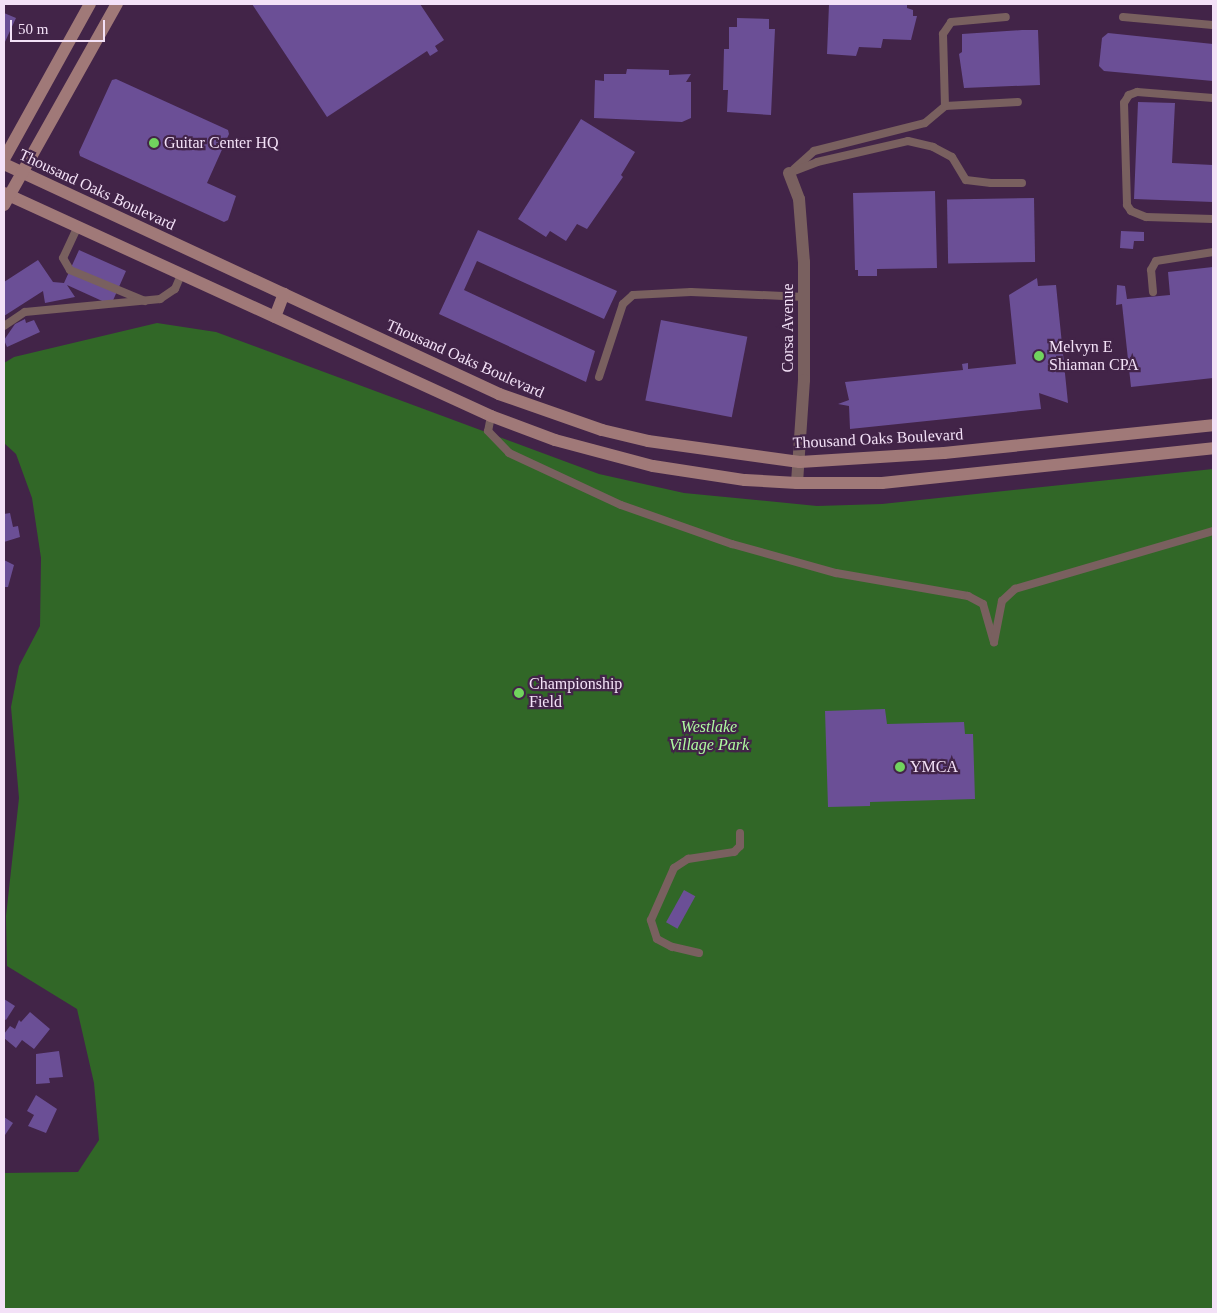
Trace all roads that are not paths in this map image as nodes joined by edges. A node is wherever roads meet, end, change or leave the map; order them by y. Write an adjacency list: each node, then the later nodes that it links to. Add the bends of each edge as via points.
1 (90, 4): 9 (main road)
2 (117, 4): 11 (main road)
3 (1006, 17): 8 (lane, via 951,22 943,34)
4 (1123, 17): 5 (lane)
5 (1213, 25)
6 (1213, 98): 15 (lane, via 1137,92 1129,95 1124,103 1127,205 1130,210 1146,217)
7 (1018, 102): 8 (lane)
8 (945, 106): 12 (lane, via 925,123 814,151)
9 (4, 159)
10 (4, 164): 11 (main road, Thousand Oaks Boulevard)
11 (21, 174): 14 (main road); 20 (main road, Thousand Oaks Boulevard)
12 (789, 174): 13 (lane, via 817,162 908,141 933,147 952,157 966,180 991,184); 21 (street, Corsa Avenue, via 799,199)
13 (1022, 182)
14 (5, 198): 16 (main road)
15 (1213, 219)
16 (78, 226): 18 (main road); 22 (lane, via 63,258 70,270)
17 (1213, 252): 19 (lane, via 1156,261 1151,270)
18 (181, 274): 22 (lane, via 168,296); 23 (main road)
19 (1153, 292)
20 (284, 294): 23 (main road); 26 (main road, Thousand Oaks Boulevard)
21 (804, 297): 25 (lane, via 691,292 633,295 623,304); 30 (street, Corsa Avenue)
22 (147, 301): 24 (lane, via 25,312)
23 (275, 317): 27 (main road)
24 (4, 326)
25 (599, 377)
26 (499, 394): 27 (main road); 30 (main road, Thousand Oaks Boulevard, via 599,429 648,441)
27 (490, 416): 31 (main road, via 554,440 644,464 700,474); 32 (lane, via 488,431 509,453 621,505 732,544 836,573 968,596 983,604 994,642 1002,601 1015,589)
28 (1213, 425): 30 (main road, Thousand Oaks Boulevard, via 944,453)
29 (1213, 448): 31 (main road, via 882,483)
30 (800, 462): 31 (street, Corsa Avenue)
31 (797, 483)
32 (1213, 531)
33 (740, 833): 34 (lane, via 740,846 734,852 688,859 674,868 652,920 657,939 672,947)
34 (699, 953)

